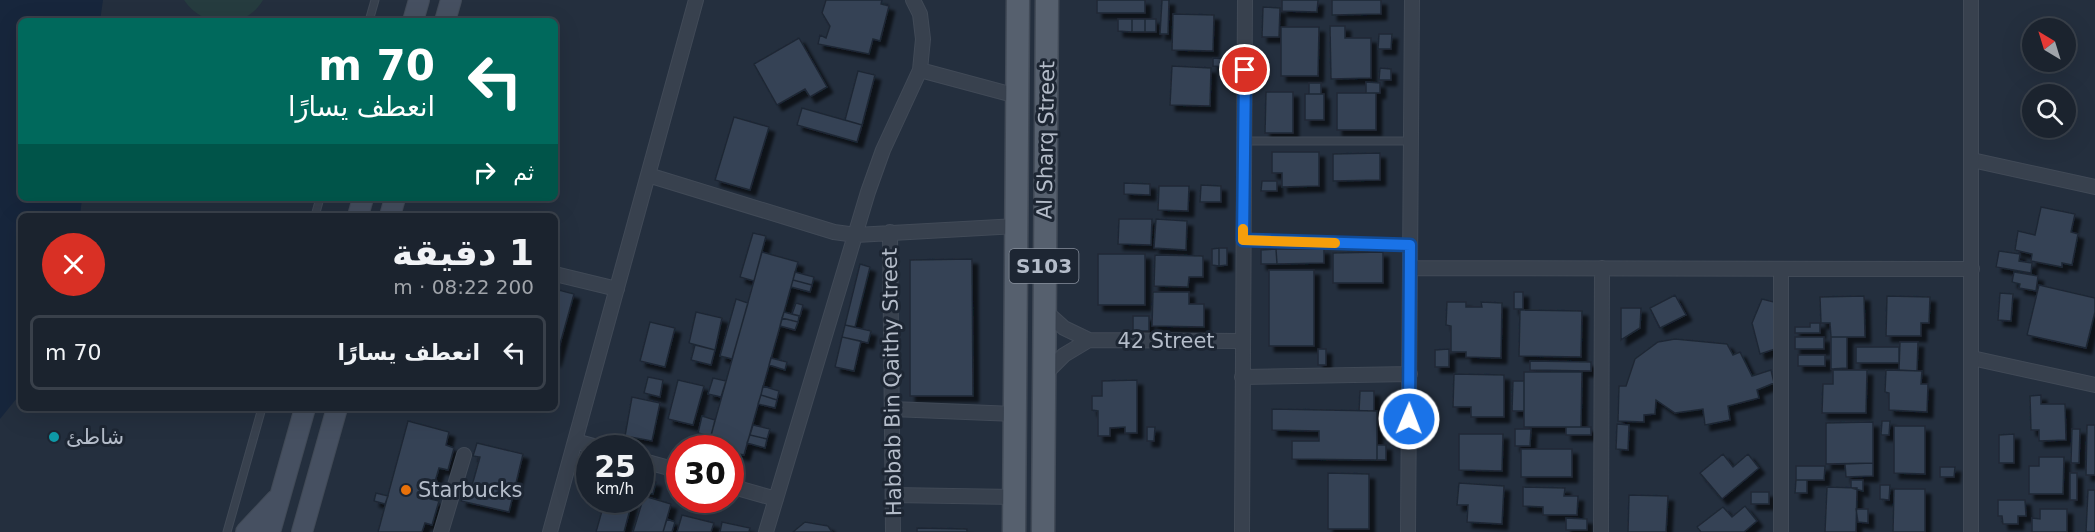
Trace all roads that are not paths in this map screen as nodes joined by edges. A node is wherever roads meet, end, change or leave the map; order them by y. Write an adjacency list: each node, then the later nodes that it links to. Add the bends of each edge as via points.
1 (375, 0): 11 (lane)
2 (419, 0): 12 (main road)
3 (451, 0): 13 (main road)
4 (696, 0): 19 (street)
5 (913, 0): 14 (street, via 920,14 923,39)
6 (1018, 0): 15 (main road, Al Sharq Street / S103)
7 (1047, 0): 21 (main road, Al Sharq Street / S103)
8 (1245, 0): 16 (street)
9 (1412, 0): 17 (street)
10 (1974, 4): 18 (street)
11 (370, 18)
12 (414, 18)
13 (446, 18)
14 (920, 70): 15 (street); 24 (street, via 883,150)
15 (1017, 102): 21 (main road, via 1025,184 1033,193); 22 (main road, Al Sharq Street / S103)
16 (1244, 141): 17 (lane); 25 (street)
17 (1411, 141): 26 (street)
18 (1972, 160): 20 (street); 30 (street)
19 (648, 176): 24 (street, via 807,226); 32 (street)
20 (2095, 187)
21 (1045, 193): 33 (main road, Al Sharq Street / S103)
22 (1017, 226): 23 (street); 45 (main road, Al Sharq Street / S103)
23 (890, 232): 24 (street); 41 (street, Habbab Bin Qaithy Street)
24 (856, 235): 52 (street)
25 (1243, 240): 26 (lane); 35 (street)
26 (1410, 245): 27 (street)
27 (1410, 268): 28 (street); 37 (street)
28 (1602, 268): 29 (street); 65 (street)
29 (1780, 268): 30 (street); 66 (street)
30 (1972, 269): 36 (street)
31 (558, 275): 32 (street)
32 (617, 290): 46 (street)
33 (1044, 310): 34 (street, 42 Street, via 1064,328); 38 (main road, Al Sharq Street / S103)
34 (1089, 340): 35 (street, 42 Street); 38 (street, 42 Street, via 1064,355)
35 (1242, 341): 39 (street)
36 (1972, 358): 40 (street); 67 (street)
37 (1410, 374): 39 (street); 64 (street)
38 (1043, 375): 62 (main road, Al Sharq Street / S103)
39 (1242, 377): 63 (street)
40 (2095, 385)
41 (892, 409): 45 (street); 50 (street, Habbab Bin Qaithy Street)
42 (261, 411): 53 (lane)
43 (304, 411): 49 (main road)
44 (336, 411): 56 (main road)
45 (1015, 414): 51 (main road, Al Sharq Street / S103)
46 (575, 441): 58 (street)
47 (464, 455): 57 (street)
48 (744, 490): 52 (street)
49 (281, 493): 54 (main road); 55 (main road)
50 (893, 495): 51 (street); 60 (street, Habbab Bin Qaithy Street)
51 (1014, 497): 61 (main road, Al Sharq Street / S103)
52 (776, 499): 59 (street)
53 (227, 532)
54 (246, 532)
55 (270, 532)
56 (302, 532)
57 (441, 532)
58 (550, 532)
59 (766, 532)
60 (893, 532)
61 (1014, 532)
62 (1043, 532)
63 (1242, 532)
64 (1408, 532)
65 (1601, 532)
66 (1781, 532)
67 (1971, 532)

